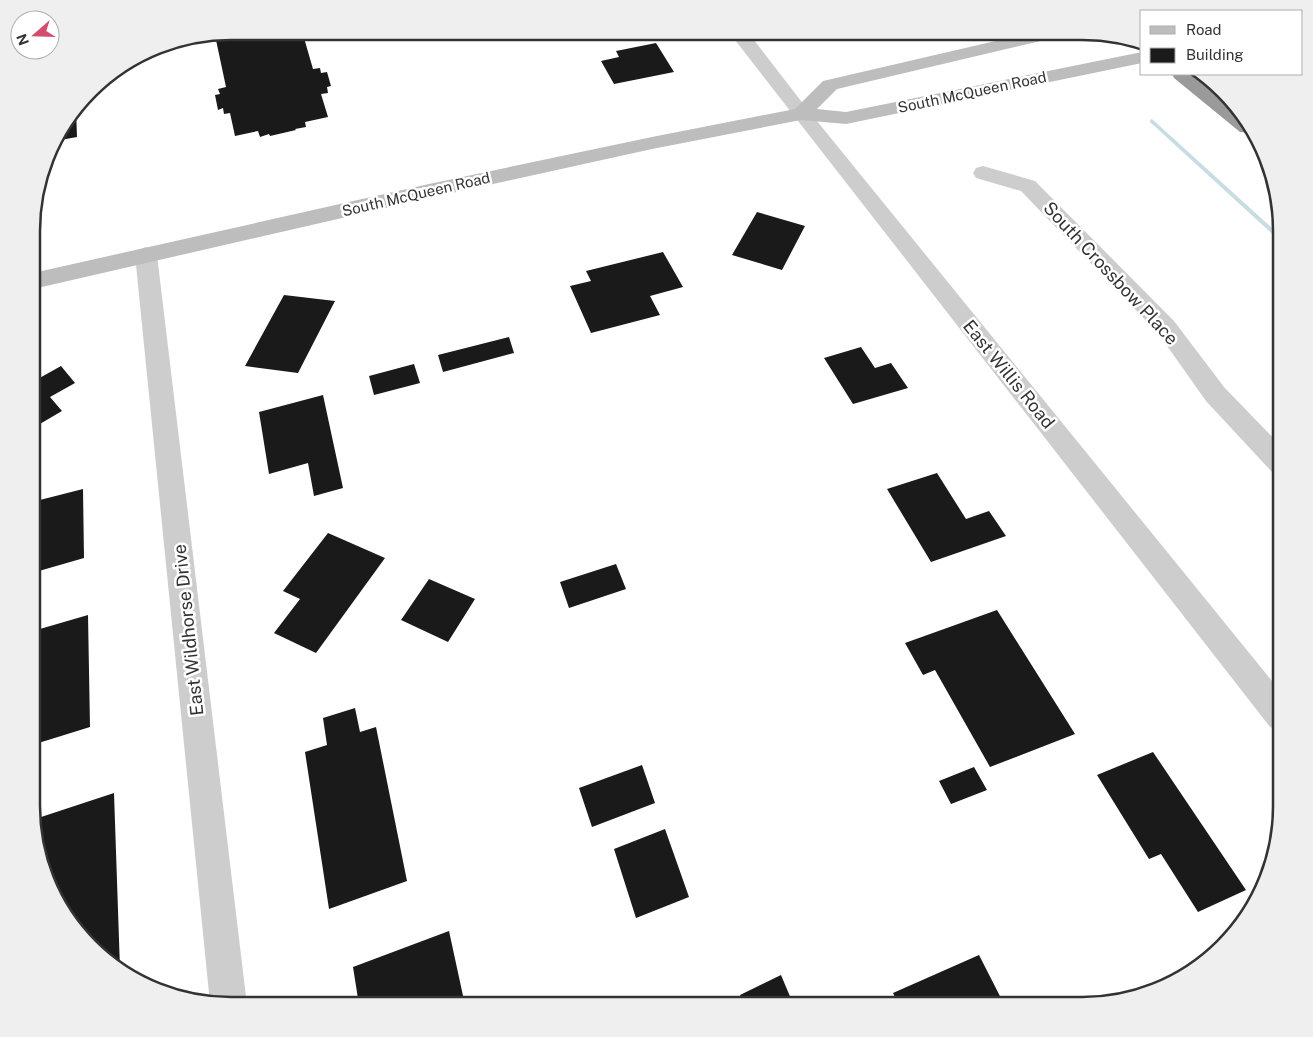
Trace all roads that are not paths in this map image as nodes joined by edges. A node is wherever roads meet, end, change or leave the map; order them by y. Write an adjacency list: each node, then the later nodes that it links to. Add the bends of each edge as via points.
1 (744, 40): 5 (street, East Willis Road)
2 (1022, 40): 5 (main road, via 830,85)
3 (1140, 57): 5 (main road, South McQueen Road, via 846,118)
4 (1182, 75): 6 (highway)
5 (801, 114): 8 (main road, South McQueen Road, via 497,176); 11 (street, East Willis Road)
6 (1237, 119)
7 (983, 173): 10 (street, South Crossbow Place, via 1028,186 1166,327 1216,394)
8 (146, 255): 9 (main road, South McQueen Road); 12 (street, East Wildhorse Drive)
9 (40, 280)
10 (1273, 455)
11 (1273, 706)
12 (229, 997)

